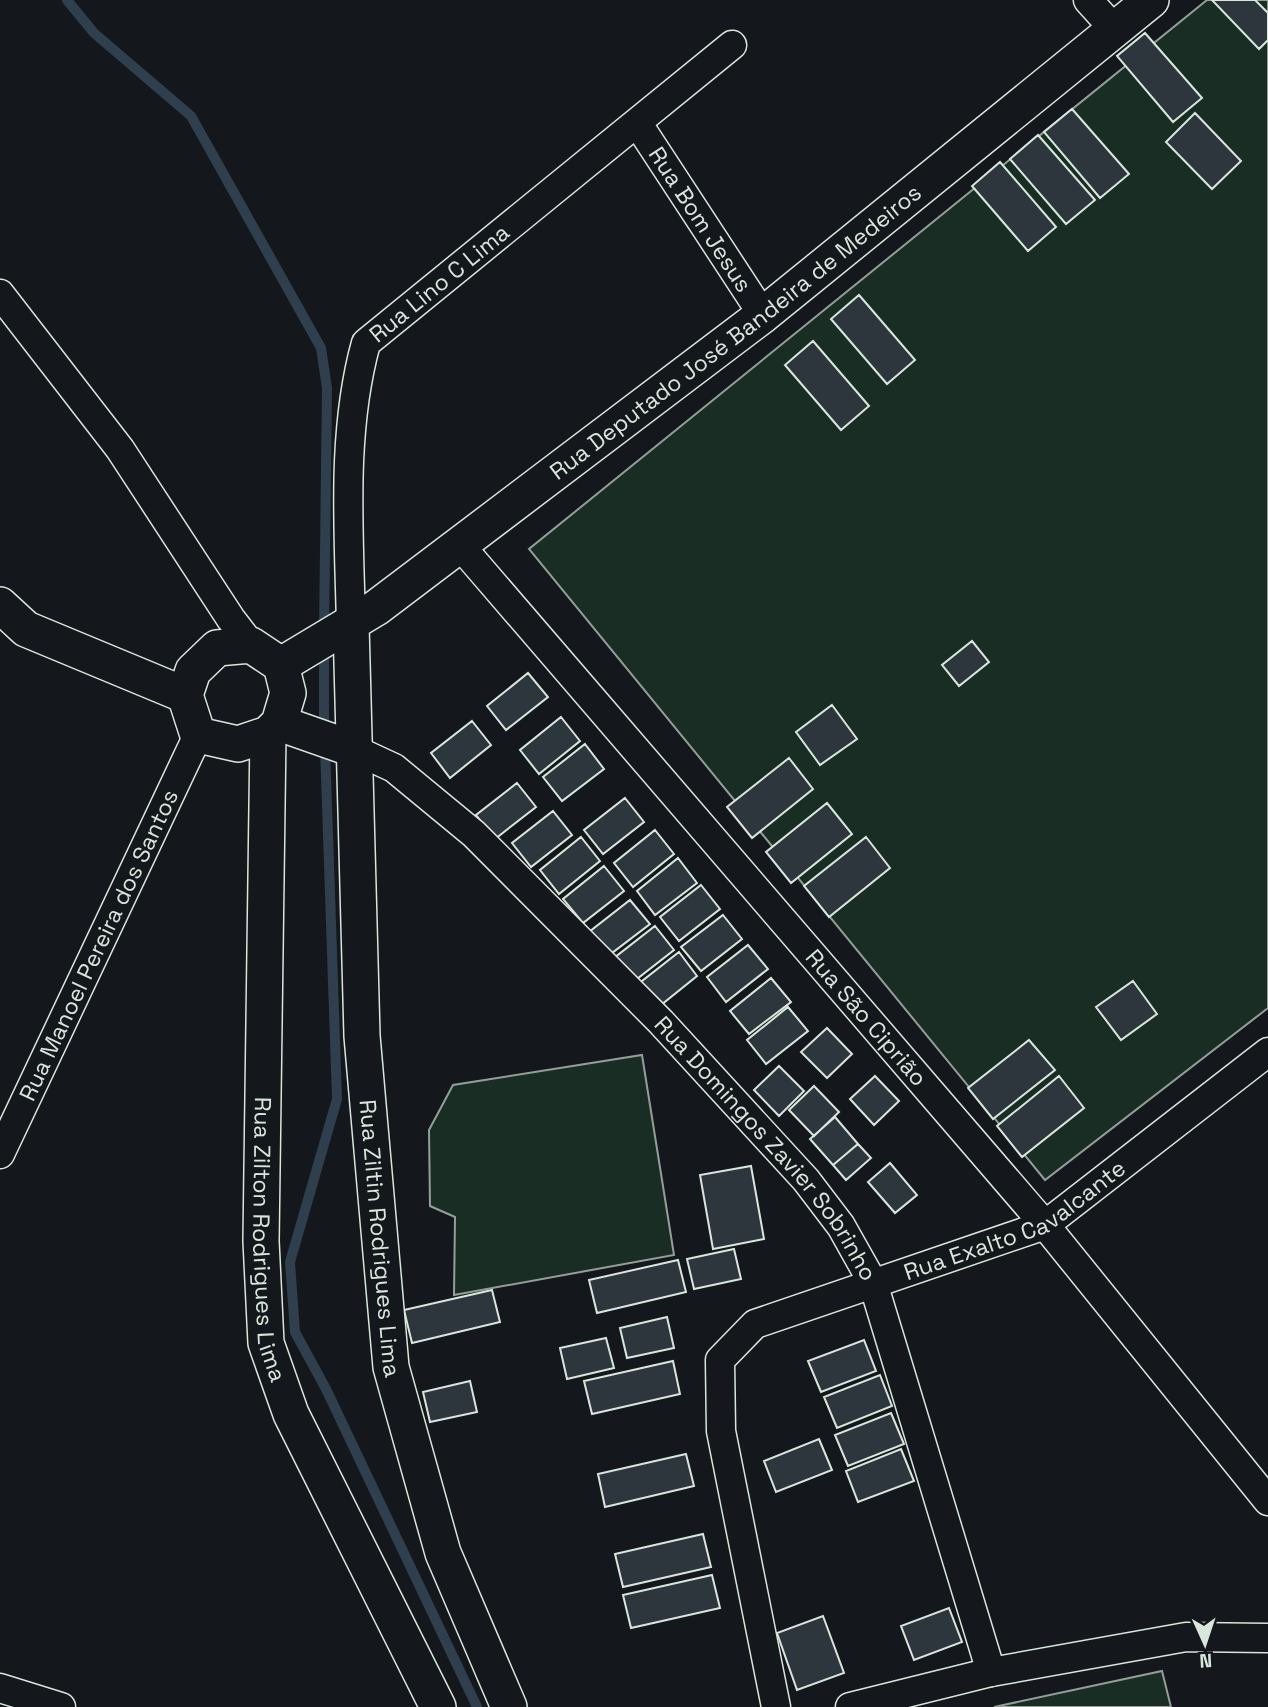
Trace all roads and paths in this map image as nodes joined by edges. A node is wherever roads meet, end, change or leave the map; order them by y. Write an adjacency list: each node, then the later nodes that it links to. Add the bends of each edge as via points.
1 (1088, 0): 3 (street)
2 (1151, 0): 3 (street, Rua Deputado José Bandeira de Medeiros)
3 (1116, 31): 7 (street, Rua Deputado José Bandeira de Medeiros)
4 (732, 45): 5 (street, Rua Lino C Lima)
5 (638, 124): 7 (street, Rua Bom Jesus); 10 (street, Rua Lino C Lima, via 366,343 356,378 348,489)
6 (0, 294): 11 (street, via 120,449)
7 (763, 315): 8 (street, Rua Deputado José Bandeira de Medeiros)
8 (458, 543): 10 (street, Rua Deputado José Bandeira de Medeiros); 18 (street, Rua São Ciprião)
9 (4, 607): 12 (street, via 26,629)
10 (319, 643): 11 (street); 13 (street, Rua Zilton Rodrigues Lima, via 288,693); 15 (street)
11 (251, 645): 12 (street, via 217,648)
12 (189, 683): 14 (street)
13 (273, 729): 14 (street, via 238,744); 15 (street); 25 (street, Rua Zilton Rodrigues Lima, via 261,1241 266,1343 291,1414)
14 (198, 735): 17 (street, Rua Manoel Pereira dos Santos)
15 (334, 743): 19 (street, Rua Domingos Zavier Sobrinho, via 394,768 474,834 661,1023 806,1180 841,1226); 26 (street, Rua Ziltin Rodrigues Lima, via 391,1367 443,1553)
16 (1268, 1052): 18 (street, Rua Exalto Cavalcante)
17 (0, 1154)
18 (1045, 1225): 19 (street, Rua Exalto Cavalcante); 20 (street, Rua São Ciprião)
19 (873, 1283): 22 (street, Rua Domingos Zavier Sobrinho); 27 (street, Rua Exalto Cavalcante, via 755,1324 720,1360 721,1432)
20 (1268, 1501)
21 (1268, 1638): 22 (street, via 1186,1637)
22 (991, 1672): 28 (street)
23 (0, 1688): 24 (street)
24 (61, 1707)
25 (438, 1707)
26 (509, 1707)
27 (776, 1707)
28 (850, 1707)

